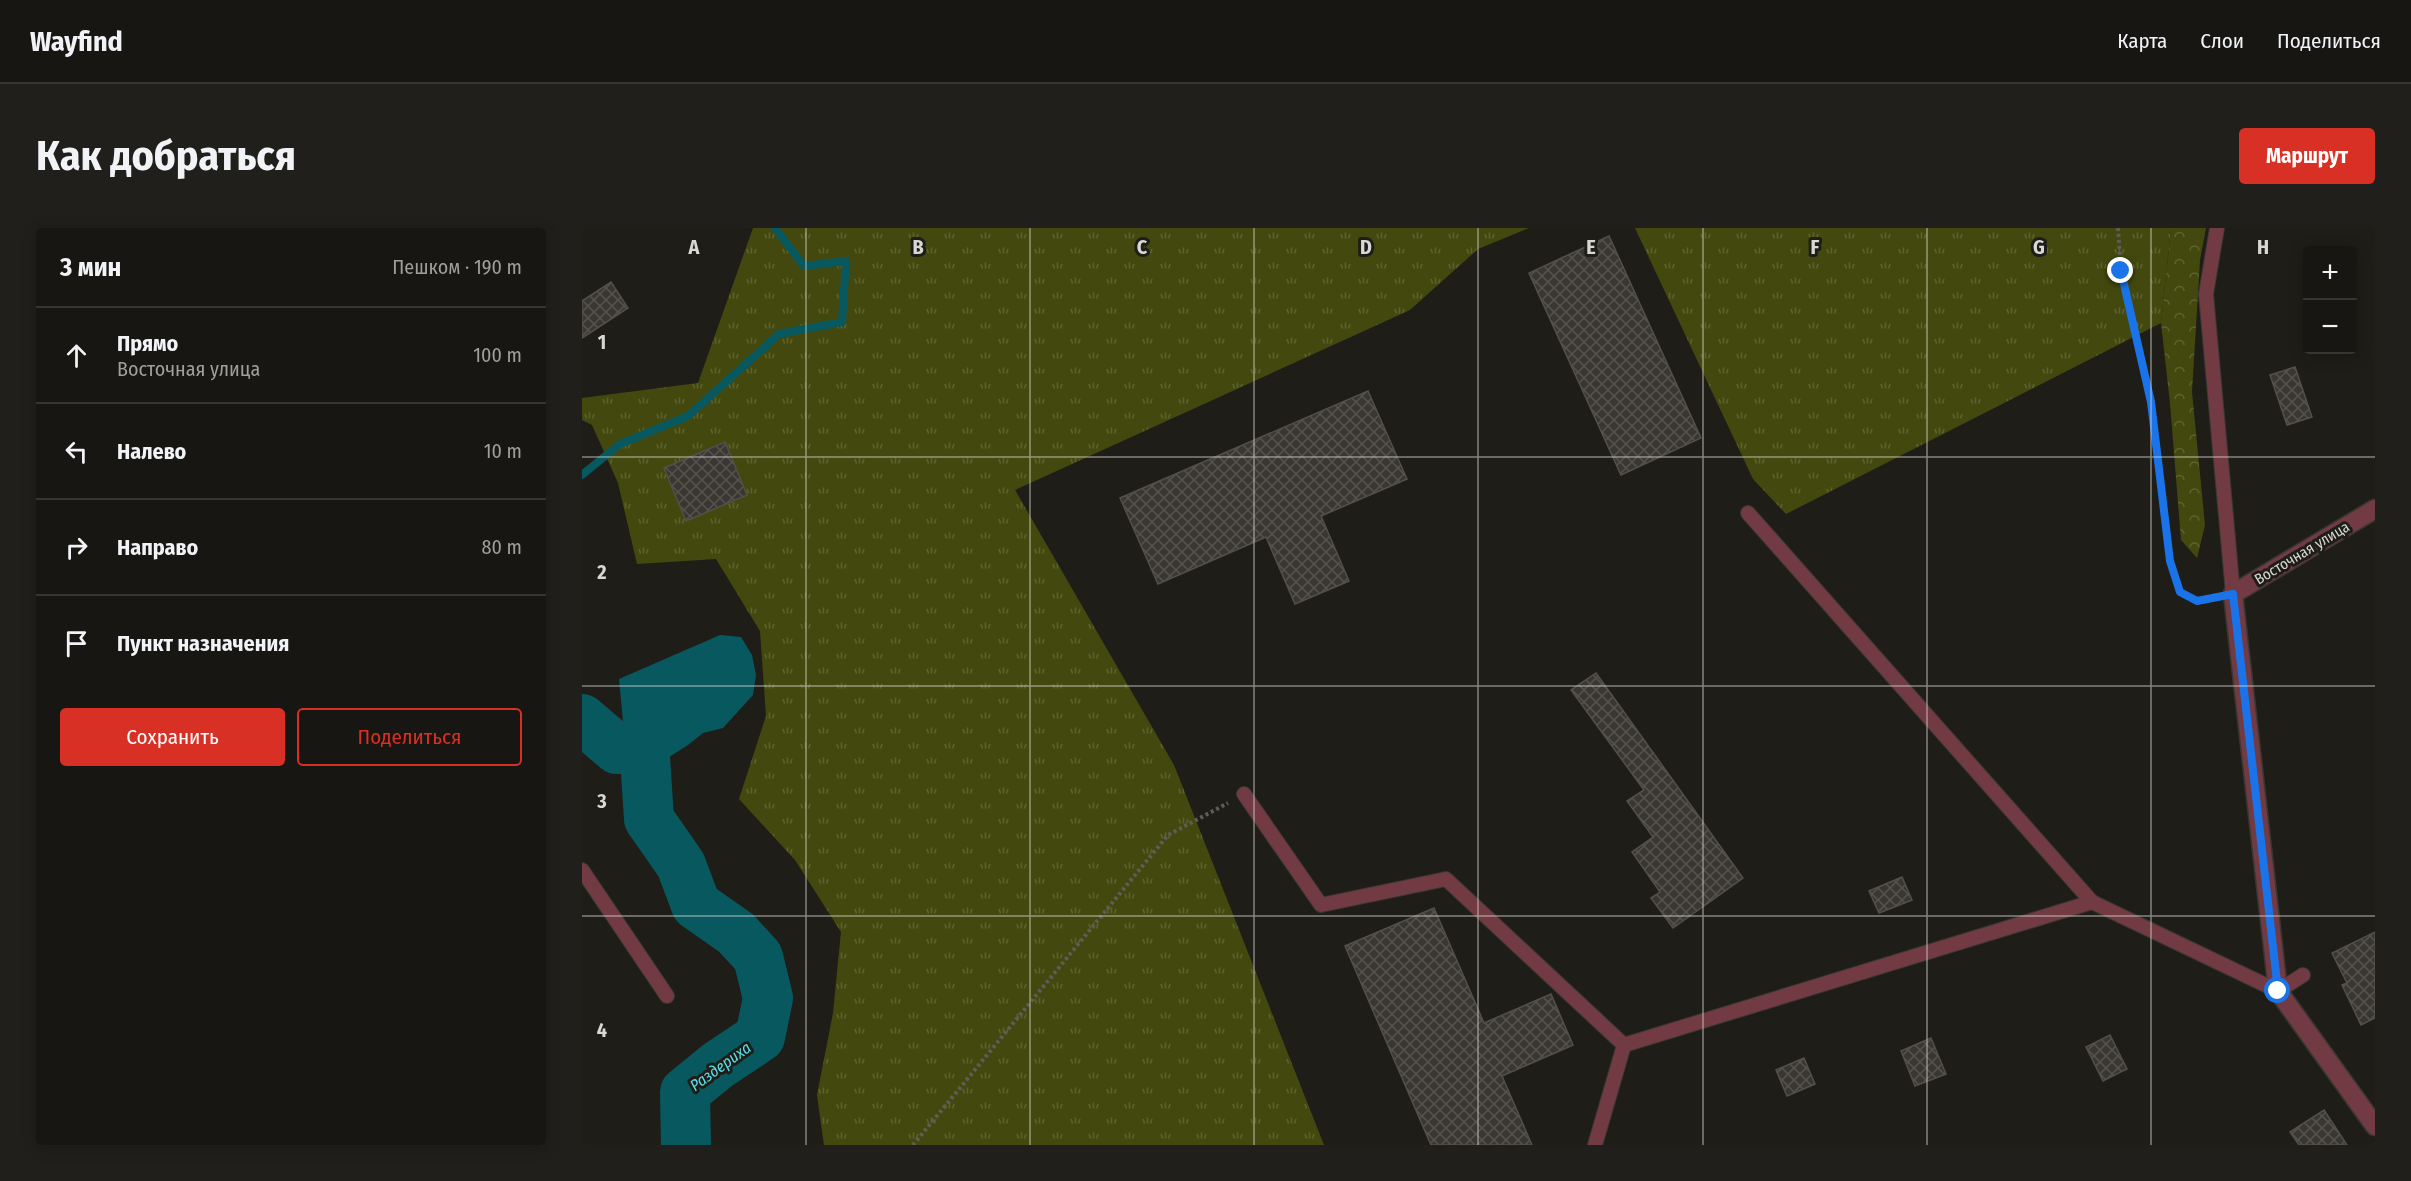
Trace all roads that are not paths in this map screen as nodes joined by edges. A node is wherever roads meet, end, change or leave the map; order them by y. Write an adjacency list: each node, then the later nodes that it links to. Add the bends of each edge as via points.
1 (2217, 228): 4 (lane, via 2206,294)
2 (2375, 509): 4 (street, Восточная улица)
3 (1748, 513): 7 (lane)
4 (2233, 594): 9 (street)
5 (1244, 794): 11 (lane, via 1321,905 1446,879)
6 (582, 870): 10 (lane)
7 (2092, 902): 9 (lane); 11 (lane)
8 (2303, 975): 9 (lane)
9 (2278, 991): 12 (street)
10 (667, 996)
11 (1624, 1045): 13 (lane)
12 (2375, 1126)
13 (1596, 1145)

